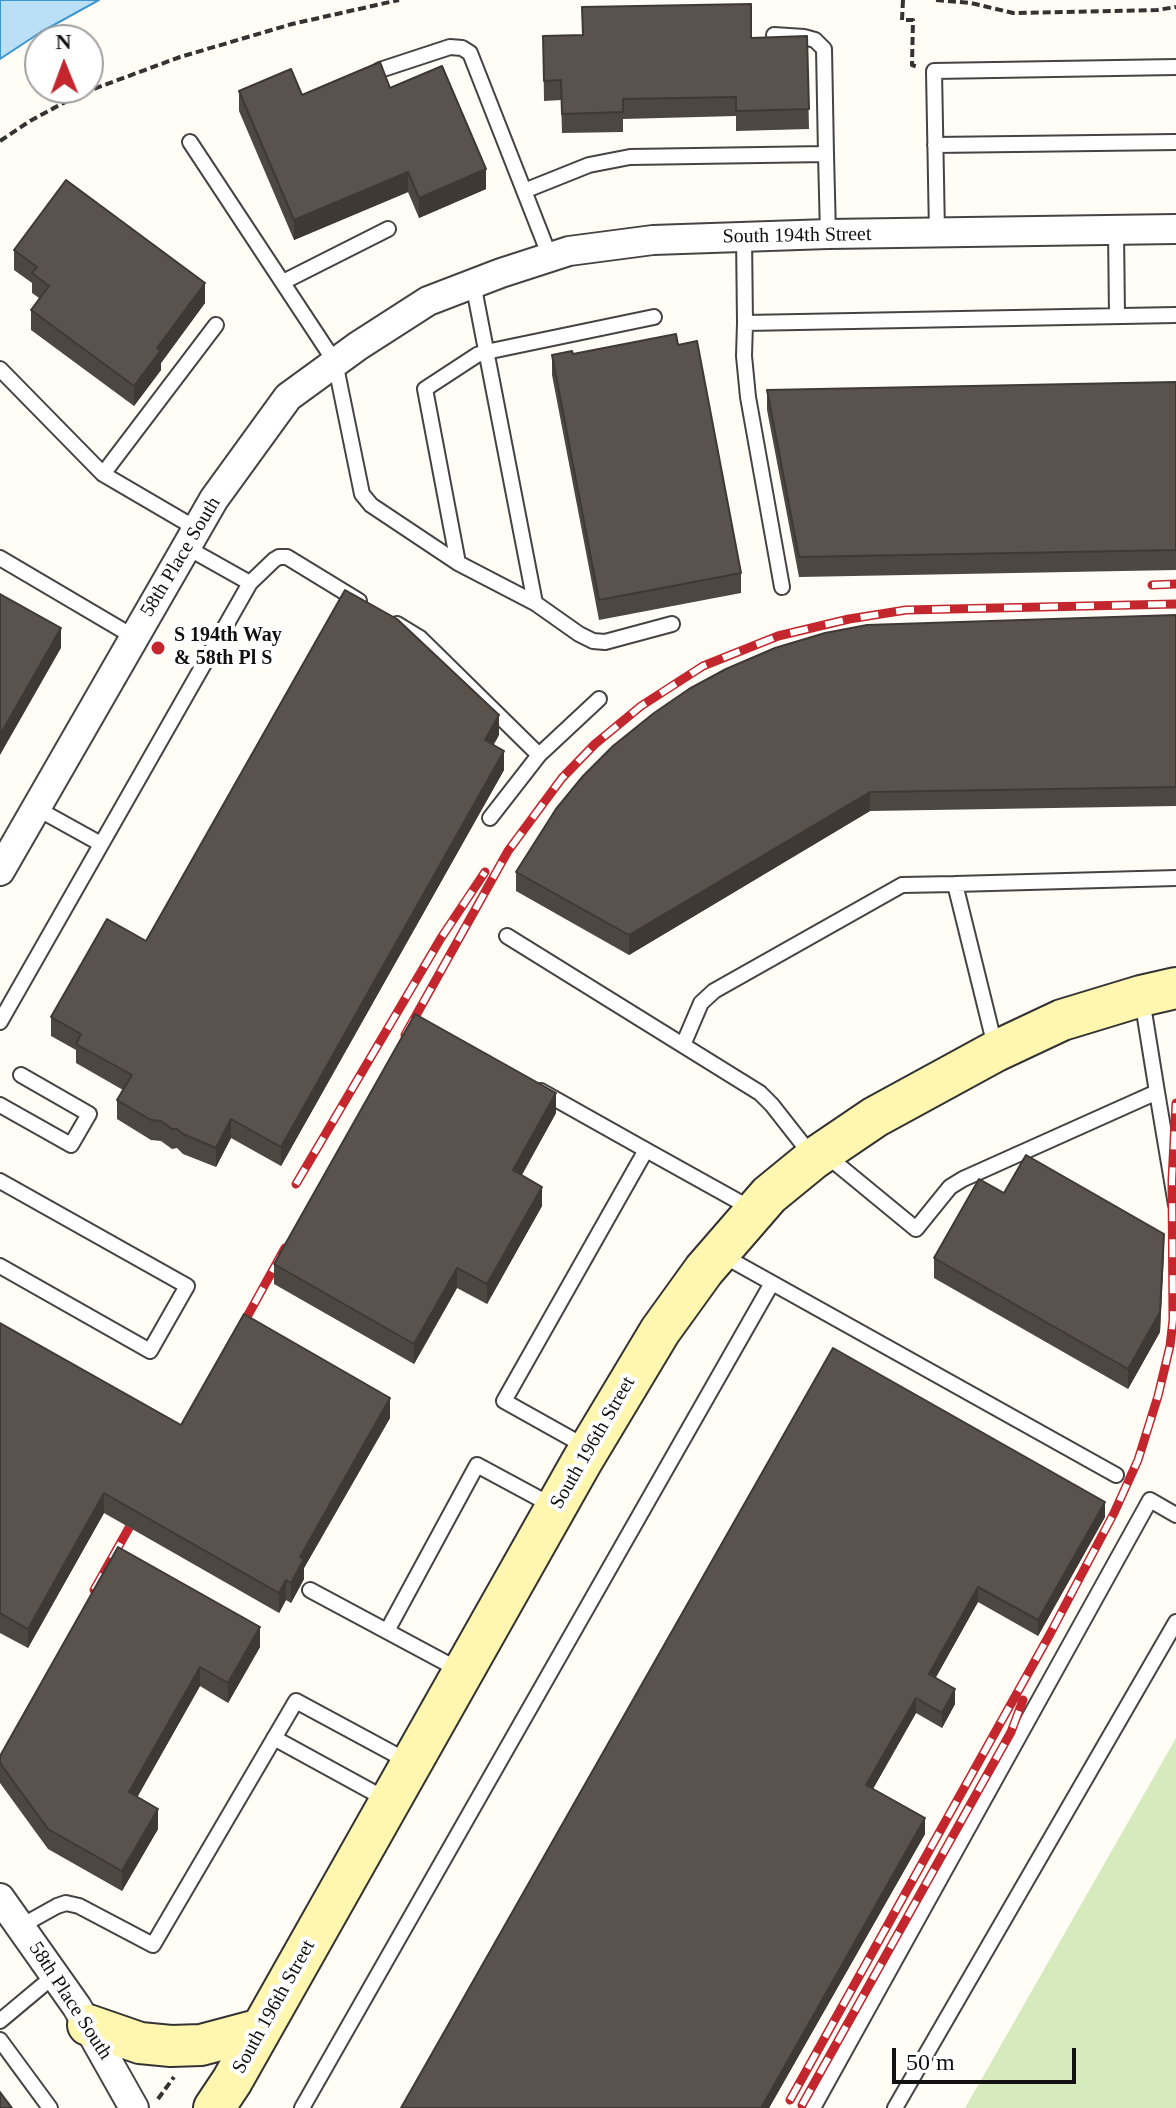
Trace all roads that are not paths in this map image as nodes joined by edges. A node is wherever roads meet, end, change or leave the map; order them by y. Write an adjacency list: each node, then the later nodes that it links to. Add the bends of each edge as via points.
1 (774, 35): 7 (lane, via 815,40 824,49)
2 (1176, 67): 6 (lane, via 934,71)
3 (380, 70): 8 (lane, via 450,47 470,53)
4 (190, 142): 16 (lane)
5 (1176, 142): 6 (lane)
6 (935, 145): 12 (lane)
7 (826, 154): 8 (lane, via 630,157 589,165); 13 (lane)
8 (524, 191): 15 (lane)
9 (388, 229): 16 (lane)
10 (1176, 229): 11 (street, South 194th Street)
11 (1116, 230): 12 (street, South 194th Street); 20 (lane)
12 (937, 233): 13 (street, South 194th Street)
13 (828, 234): 14 (street, South 194th Street)
14 (744, 236): 15 (street, South 194th Street, via 653,240); 22 (lane)
15 (550, 257): 17 (street, South 194th Street)
16 (283, 282): 25 (lane)
17 (473, 283): 18 (street, South 194th Street); 24 (lane)
18 (428, 301): 25 (street, 58th Place South)
19 (1176, 315): 20 (lane)
20 (1117, 316): 22 (lane)
21 (654, 317): 24 (lane)
22 (745, 323): 32 (lane, via 748,397)
23 (216, 325): 27 (lane)
24 (486, 352): 30 (lane, via 425,389); 33 (lane)
25 (335, 362): 28 (street, 58th Place South, via 288,397); 30 (lane, via 362,494)
26 (0, 369): 27 (lane)
27 (103, 474): 28 (lane)
28 (192, 538): 31 (lane); 35 (street, 58th Place South)
29 (0, 558): 35 (lane)
30 (458, 563): 33 (lane)
31 (250, 583): 37 (lane, via 274,560 287,557 420,638); 40 (lane)
32 (782, 587)
33 (535, 603): 34 (lane, via 593,641)
34 (672, 624)
35 (134, 637): 38 (street, 58th Place South)
36 (599, 699): 37 (lane)
37 (539, 755): 39 (lane)
38 (36, 808): 40 (lane); 41 (street, 58th Place South)
39 (490, 818)
40 (101, 844): 46 (lane)
41 (0, 871)
42 (1176, 878): 43 (lane)
43 (955, 884): 47 (lane, via 902,885 714,991 701,1003); 48 (lane)
44 (507, 936): 47 (lane)
45 (1159, 992): 48 (main road, South 196th Street, via 1062,1020); 51 (lane)
46 (0, 1022)
47 (683, 1045): 54 (lane, via 760,1093)
48 (996, 1051): 54 (main road, South 196th Street, via 875,1117)
49 (21, 1075): 52 (lane, via 89,1114 71,1145)
50 (527, 1083): 53 (lane)
51 (1157, 1092): 54 (lane, via 963,1179 916,1229); 56 (lane)
52 (0, 1105)
53 (646, 1150): 57 (lane); 61 (lane, via 504,1401)
54 (818, 1156): 57 (main road, South 196th Street)
55 (0, 1181): 59 (lane, via 187,1286 150,1351)
56 (1176, 1205)
57 (756, 1212): 58 (main road, South 196th Street)
58 (718, 1253): 60 (lane); 61 (main road, South 196th Street, via 660,1331)
59 (0, 1266)
60 (772, 1283): 62 (lane); 82 (lane)
61 (589, 1449): 63 (main road, South 196th Street)
62 (1116, 1475)
63 (555, 1507): 67 (lane, via 477,1465); 68 (main road, South 196th Street)
64 (1176, 1515): 83 (lane, via 1150,1500)
65 (310, 1590): 67 (lane)
66 (1176, 1622): 84 (lane)
67 (387, 1631): 68 (lane)
68 (463, 1672): 70 (main road, South 196th Street)
69 (274, 1738): 70 (lane, via 296,1701); 71 (lane); 73 (lane, via 153,1945 66,1903)
70 (411, 1763): 71 (main road, South 196th Street)
71 (390, 1802): 77 (main road, South 196th Street)
72 (0, 1898): 73 (street, 58th Place South)
73 (21, 1926): 74 (street, 58th Place South)
74 (55, 1975): 75 (lane); 76 (street, 58th Place South)
75 (0, 2021)
76 (88, 2025): 77 (main road, via 140,2043 171,2046 201,2045); 79 (street, 58th Place South)
77 (261, 2029): 81 (main road, South 196th Street)
78 (0, 2040): 80 (lane)
79 (153, 2102)
80 (50, 2108)
81 (214, 2108)
82 (302, 2108)
83 (813, 2108)
84 (895, 2108)

